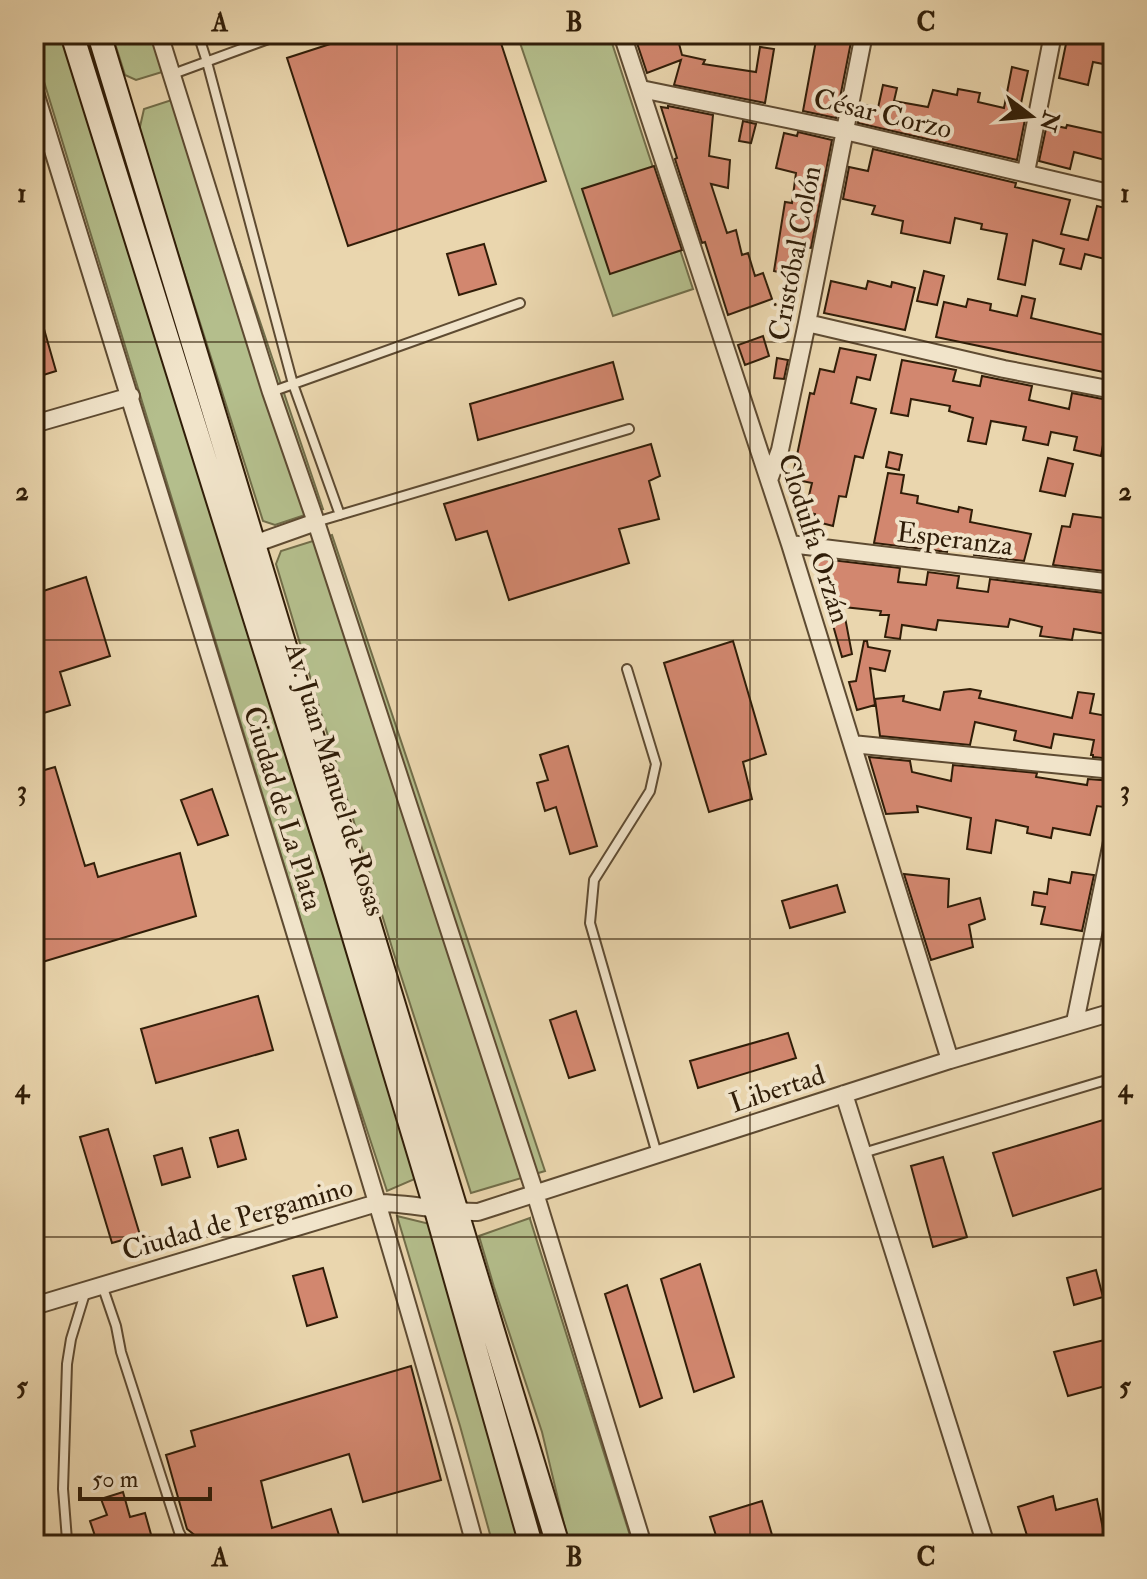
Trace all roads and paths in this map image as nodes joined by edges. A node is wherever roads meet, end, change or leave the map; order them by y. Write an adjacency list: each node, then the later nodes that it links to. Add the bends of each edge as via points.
1 (72, 34): 43 (main road, Av. Juan Manuel de Rosas, via 330,859)
2 (99, 34): 27 (main road, Av. Juan Manuel de Rosas)
3 (159, 34): 10 (street)
4 (198, 34): 9 (lane)
5 (282, 34): 9 (lane)
6 (622, 34): 12 (street, Clodulfa Orzán)
7 (864, 34): 13 (street, Cristóbal Colón)
8 (1053, 34): 14 (street)
9 (207, 62): 10 (lane); 18 (lane)
10 (173, 74): 20 (street)
11 (34, 89): 21 (street, Ciudad de La Plata)
12 (641, 89): 13 (street, César Corzo); 24 (street, Clodulfa Orzán)
13 (845, 131): 14 (street, César Corzo); 17 (street, Cristóbal Colón)
14 (1026, 172): 15 (street, César Corzo)
15 (1113, 194)
16 (520, 303): 18 (lane)
17 (807, 323): 19 (street); 24 (street, Cristóbal Colón)
18 (293, 384): 20 (lane); 25 (lane)
19 (1113, 390)
20 (271, 392): 26 (street)
21 (131, 396): 22 (street); 42 (street, Ciudad de La Plata)
22 (34, 424)
23 (629, 429): 25 (lane)
24 (769, 480): 28 (street, Clodulfa Orzán)
25 (340, 515): 26 (lane)
26 (316, 522): 27 (street); 41 (street)
27 (254, 544): 43 (main road, Av. Juan Manuel de Rosas)
28 (790, 544): 29 (street, Esperanza); 31 (street, Clodulfa Orzán)
29 (1113, 583)
30 (627, 669): 40 (lane, via 656,764 650,791 594,880 590,923)
31 (852, 744): 32 (street); 36 (street, Clodulfa Orzán)
32 (1113, 770)
33 (1113, 837): 35 (street)
34 (1113, 1012): 35 (street, Libertad)
35 (1075, 1022): 36 (street, Libertad)
36 (950, 1060): 38 (street, Libertad)
37 (1113, 1078): 39 (lane)
38 (844, 1094): 39 (street); 40 (street, Libertad)
39 (863, 1153): 52 (street)
40 (657, 1154): 41 (street, Libertad)
41 (535, 1193): 43 (street, Libertad, via 478,1212); 51 (street)
42 (377, 1203): 43 (street, Ciudad de Pergamino); 44 (street, Ciudad de Pergamino); 48 (street, Ciudad de La Plata)
43 (447, 1211): 49 (main road, Av. Juan Manuel de Rosas); 50 (main road, Av. Juan Manuel de Rosas)
44 (94, 1287): 45 (street, Ciudad de Pergamino); 46 (lane, via 71,1339 67,1364 63,1489); 47 (lane, via 116,1326)
45 (34, 1306)
46 (69, 1545)
47 (186, 1545)
48 (475, 1545)
49 (531, 1545)
50 (558, 1545)
51 (643, 1545)
52 (986, 1545)

